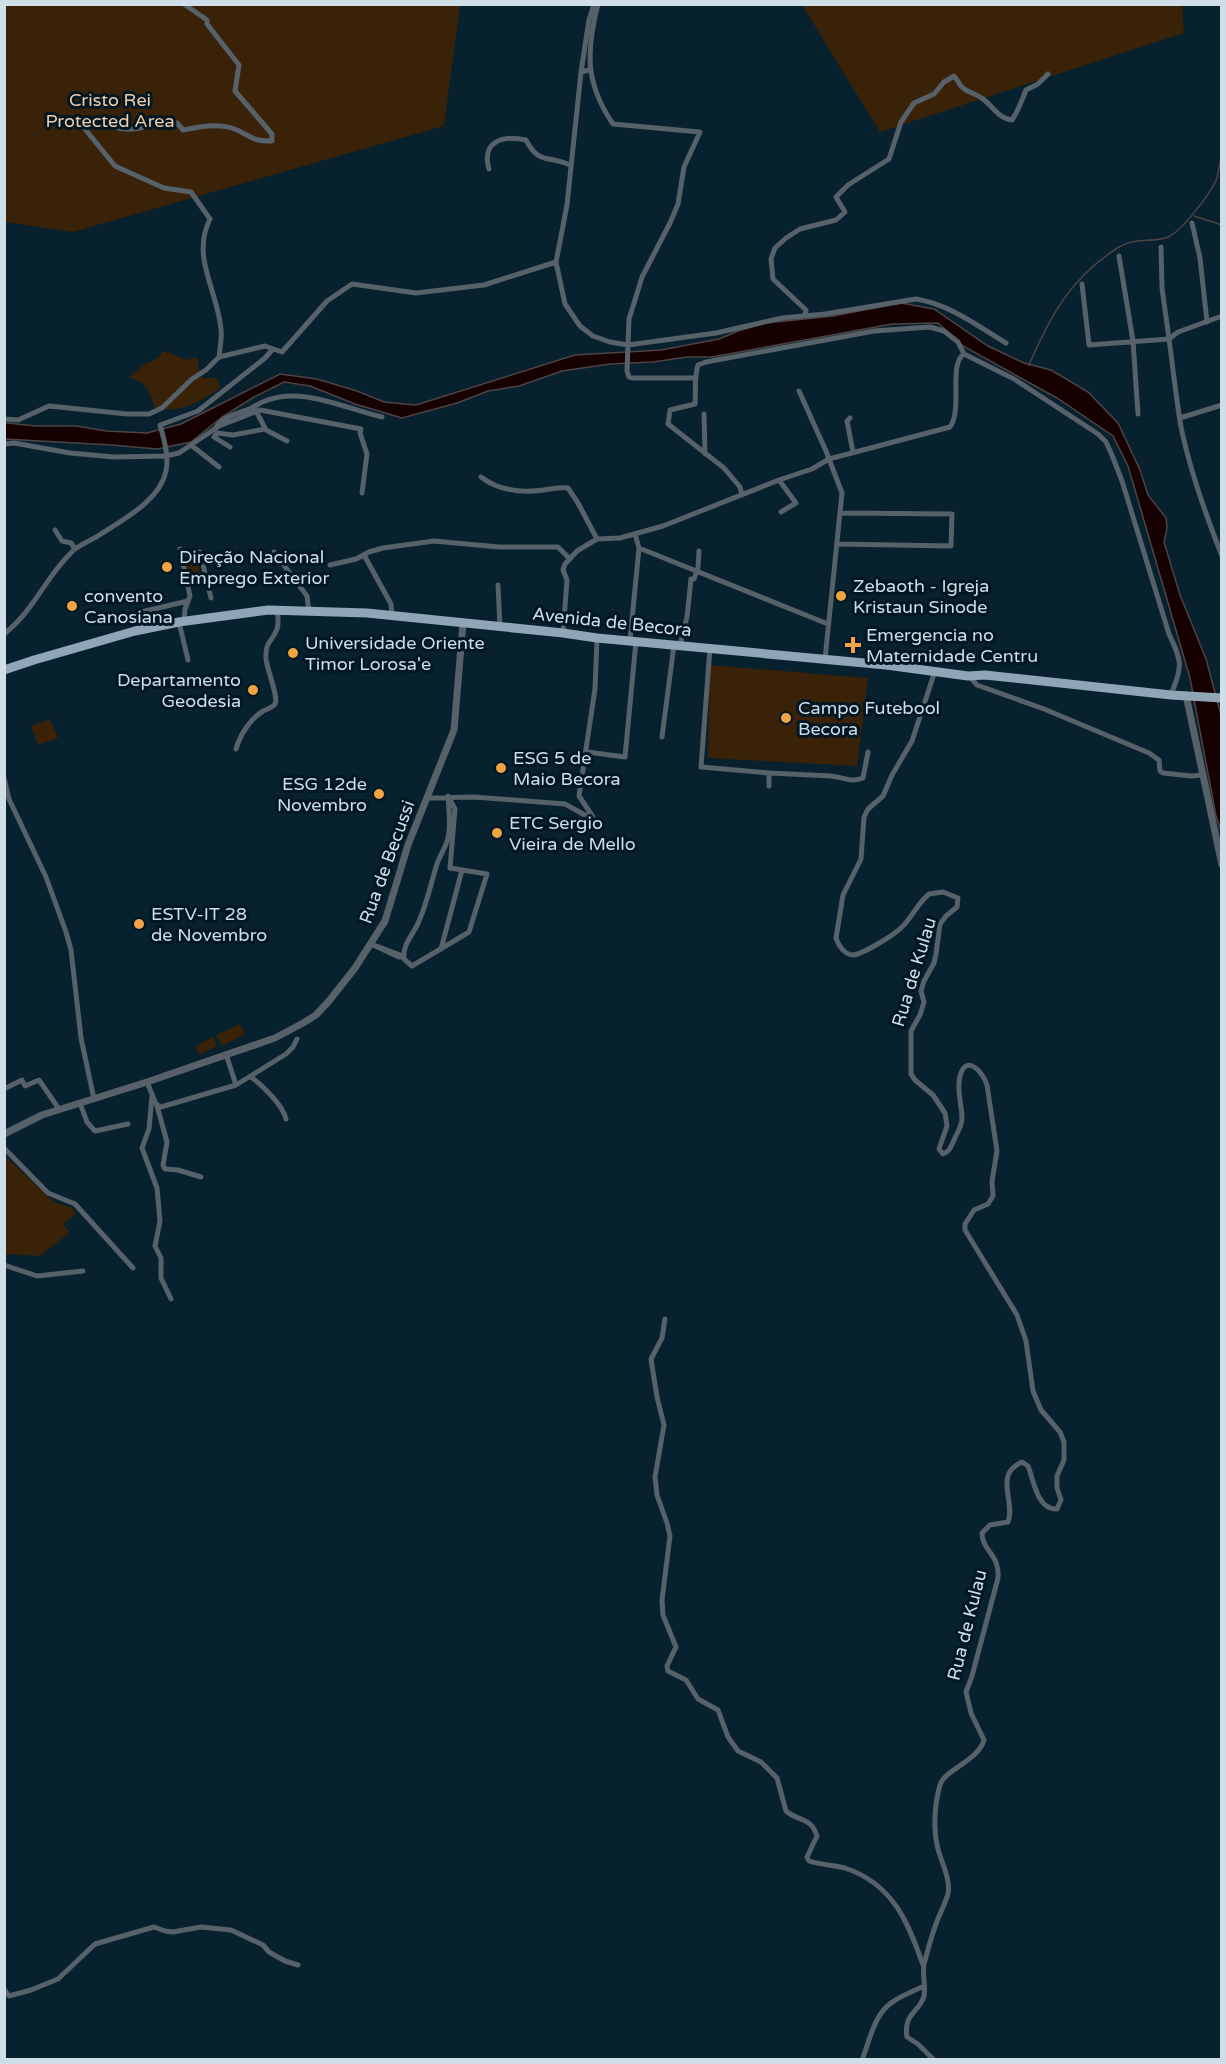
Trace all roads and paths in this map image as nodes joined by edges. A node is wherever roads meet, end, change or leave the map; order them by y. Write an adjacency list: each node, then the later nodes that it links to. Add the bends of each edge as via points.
1 (184, 4): 22 (street, via 203,16 235,58 239,65 235,91 272,134 272,141 259,142 231,127 183,130 177,123 162,120 147,128 125,129 107,126 93,118 85,122 85,129 115,166 164,188 191,192 210,219 203,232 202,258 221,330)
2 (596, 4): 3 (street); 4 (street, via 589,20)
3 (589, 70): 4 (street); 19 (street, via 600,101 614,124 700,132 684,167 674,214 642,277 629,319)
4 (581, 72): 6 (street)
5 (1048, 74): 13 (street, via 1026,90 1012,120 960,86 954,76 934,94 914,103 901,122 889,159 836,197 845,212 836,220 800,229 775,248 771,259 773,279 806,310)
6 (570, 165): 7 (street, via 537,156 526,140 520,139 502,140 490,146 486,153); 11 (street)
7 (489, 169)
8 (1192, 223): 15 (street)
9 (1161, 247): 16 (street)
10 (1119, 256): 17 (street)
11 (556, 262): 19 (street, via 565,304 580,326 593,336); 20 (street, via 484,285 416,293 352,284 327,301 282,352)
12 (1082, 284): 17 (street, via 1089,345)
13 (805, 316): 18 (street, via 916,299 965,317); 19 (street)
14 (1221, 316): 15 (street)
15 (1207, 322): 16 (street)
16 (1168, 339): 17 (street); 31 (street)
17 (1133, 341): 28 (street)
18 (1006, 343)
19 (628, 347): 23 (street, via 629,377)
20 (273, 349): 22 (street, via 265,346); 40 (street, via 215,399 189,416 160,426)
21 (964, 354): 23 (street, via 958,342 944,331 930,327 874,331 706,362 698,365); 38 (street, via 957,364 957,398 950,427); 84 (street, via 1014,379 1106,442 1179,657 1181,669)
22 (219, 357): 32 (street, via 162,408 149,414 49,406 18,420)
23 (694, 378): 39 (street, via 694,405 670,410 668,424)
24 (799, 391): 41 (street)
25 (1221, 405): 31 (street)
26 (255, 409): 29 (street, via 265,401 284,397 320,398); 33 (street); 36 (street, via 224,418); 45 (street, via 361,429 367,454)
27 (704, 414): 39 (street)
28 (1138, 414)
29 (382, 417)
30 (850, 418): 38 (street, via 847,421)
31 (1180, 418): 58 (street, via 1201,502)
32 (4, 419)
33 (265, 429): 34 (street); 37 (street, via 233,435 217,433 214,437)
34 (287, 441)
35 (4, 444): 40 (street, via 114,458)
36 (191, 445): 40 (street); 42 (street)
37 (230, 447)
38 (853, 452): 41 (street)
39 (705, 454): 46 (street, via 724,468)
40 (166, 456): 54 (street, via 166,472 150,499)
41 (829, 459): 44 (street); 48 (street, via 842,493)
42 (219, 467)
43 (481, 477): 51 (street, via 504,490 568,488)
44 (779, 480): 46 (street); 47 (street, via 795,503)
45 (362, 493)
46 (742, 495): 50 (street)
47 (781, 512)
48 (841, 513): 52 (street); 52 (street, via 952,514 951,546)
49 (55, 530): 54 (street, via 64,543)
50 (635, 534): 51 (street); 53 (street)
51 (597, 539): 59 (street)
52 (837, 544): 71 (street)
53 (639, 548): 61 (street); 76 (street)
54 (75, 549): 74 (street, via 23,619)
55 (699, 551): 61 (street)
56 (274, 552): 66 (street, via 307,596)
57 (364, 555): 59 (street, via 383,548 434,541 558,547); 60 (street); 68 (street, via 391,604)
58 (1221, 556)
59 (569, 558): 73 (street, via 563,570 567,580)
60 (330, 565)
61 (697, 572): 71 (street); 77 (street, via 689,585 687,616)
62 (498, 585): 72 (street)
63 (211, 598): 64 (street, via 200,552 180,552)
64 (188, 601): 67 (street); 69 (street)
65 (278, 610): 66 (main road, Avenida de Becora); 69 (main road, Avenida de Becora); 88 (street, via 278,628 267,645 266,660 276,703 251,722)
66 (309, 611): 68 (main road, Avenida de Becora)
67 (141, 612)
68 (392, 616): 70 (main road, Avenida de Becora)
69 (182, 622): 80 (street); 81 (main road, Avenida de Becora, via 104,639)
70 (463, 623): 72 (main road, Avenida de Becora); 96 (street, Rua de Becussi, via 454,730)
71 (828, 624): 79 (street)
72 (500, 627): 73 (main road, Avenida de Becora)
73 (563, 633): 75 (main road, Avenida de Becora)
74 (4, 634)
75 (597, 638): 76 (main road, Avenida de Becora); 89 (street)
76 (633, 640): 77 (main road, Avenida de Becora); 89 (street, via 624,757)
77 (677, 645): 78 (main road, Avenida de Becora); 87 (street)
78 (710, 648): 79 (main road, Avenida de Becora); 91 (street, via 701,767)
79 (825, 659): 82 (main road, Avenida de Becora)
80 (188, 660)
81 (4, 670)
82 (935, 671): 83 (main road, Avenida de Becora); 123 (street, Rua de Kulau, via 912,741 883,795 864,817 861,859 843,895 836,938 838,945 852,955 900,929 929,894 943,892 958,898 957,907 940,924 934,963 921,991 924,1002 911,1031 911,1074 945,1113 947,1126 939,1149 943,1154 951,1146 962,1120 958,1086 961,1072 976,1067 984,1077 997,1151 993,1196 988,1204 974,1210 965,1230 1017,1315 1026,1341 1033,1391 1045,1416 1060,1432 1065,1452 1058,1476 1058,1509 1045,1505 1028,1466 1022,1462 1013,1467 1007,1478 1008,1522 990,1525 982,1533 997,1562 998,1578 966,1692 970,1713 984,1740 981,1749 940,1785 936,1843 948,1891)
83 (969, 676): 84 (main road, Avenida de Becora); 92 (street, via 977,685 1149,753 1159,760 1163,773)
84 (1171, 695): 85 (main road, Avenida de Becora)
85 (1190, 695): 86 (main road, Avenida de Becora); 92 (street)
86 (1221, 699)
87 (662, 737)
88 (236, 749)
89 (587, 752): 95 (street, via 579,796 591,819 565,804)
90 (868, 752): 91 (street, via 860,780)
91 (769, 773): 94 (street)
92 (1202, 776): 97 (street)
93 (4, 778): 108 (street, via 9,799 46,877 66,932)
94 (769, 786)
95 (448, 796): 96 (street); 98 (street, via 455,809 450,868); 100 (street, via 447,844)
96 (426, 798): 102 (street, Rua de Becussi, via 385,921 355,968 316,1015 287,1033)
97 (1221, 865)
98 (462, 870): 99 (street); 99 (street, via 487,874 469,932)
99 (441, 949): 100 (street, via 412,966)
100 (403, 956): 100 (street, via 399,957 371,944)
101 (297, 1039): 103 (street, via 290,1051)
102 (226, 1054): 104 (street, Rua de Becussi); 105 (street)
103 (251, 1077): 105 (street); 112 (street, via 280,1106)
104 (147, 1083): 107 (street); 108 (street, Rua de Becussi)
105 (236, 1085): 110 (street, via 164,1107)
106 (4, 1089): 111 (street, via 22,1080 25,1086 38,1080)
107 (152, 1096): 110 (street); 120 (street, via 142,1148 157,1188 159,1226 155,1246 161,1278)
108 (94, 1099): 109 (street, Rua de Becussi)
109 (80, 1103): 111 (street, Rua de Becussi); 113 (street, via 95,1131)
110 (156, 1104): 116 (street, via 167,1142 165,1169)
111 (59, 1109): 114 (street, Rua de Becussi)
112 (286, 1119)
113 (128, 1124)
114 (4, 1134)
115 (4, 1148): 118 (street, via 48,1193 75,1204)
116 (201, 1177)
117 (4, 1264): 119 (street, via 37,1276)
118 (133, 1268)
119 (83, 1271)
120 (171, 1299)
121 (665, 1319): 123 (street, via 664,1334 651,1361 664,1425 655,1486 670,1536 663,1615 676,1647 668,1671 686,1680 698,1699 718,1710 738,1751 761,1762 777,1778 786,1811 804,1819 818,1836 807,1857 809,1861 862,1876 890,1897 910,1927)
122 (298, 1965): 125 (street, via 231,1930 201,1928 173,1932 154,1926 95,1944 58,1979 9,1996)
123 (924, 1966): 124 (street, Rua de Kulau)
124 (924, 1986): 126 (street, via 884,2009); 127 (street, Rua de Kulau, via 923,1999 909,2017 906,2031 907,2037)
125 (4, 1989)
126 (862, 2060)
127 (934, 2060)

